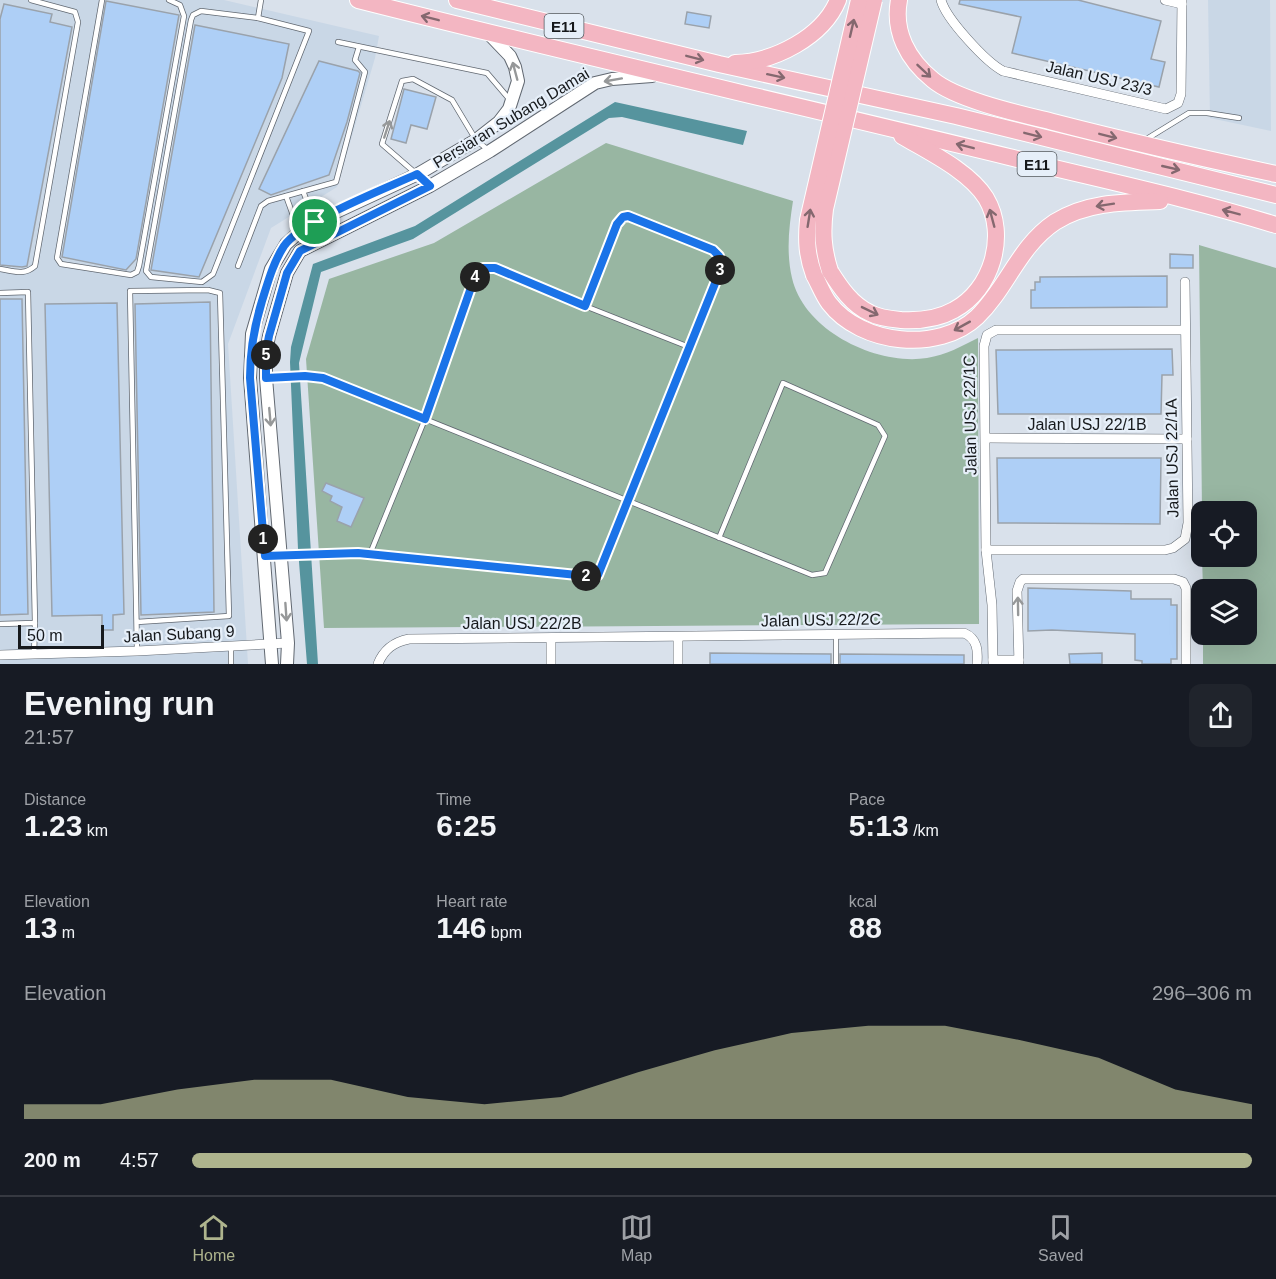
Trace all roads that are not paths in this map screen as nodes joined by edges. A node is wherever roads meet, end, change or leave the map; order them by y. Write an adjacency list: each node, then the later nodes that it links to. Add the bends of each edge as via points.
1 (31, 0): 41 (lane, via 75,12 78,22 35,266 21,273)
2 (102, 0): 3 (lane, via 57,258 61,264 131,275 139,266 184,16 180,5)
3 (169, 0)
4 (261, 0): 14 (lane)
5 (358, 0): 15 (highway, E11, one-way to 5)
6 (457, 0): 18 (highway, E11, one-way to 18)
7 (838, 0): 18 (highway, via 821,26 788,49 746,63)
8 (859, 0): 42 (highway, one-way to 8, bridge, via 808,257 808,220)
9 (874, 0): 42 (highway, bridge, via 825,209)
10 (899, 0): 21 (highway, one-way to 21, via 899,30 905,50 917,66 934,81 966,97)
11 (941, 0): 13 (street, Jalan USJ 23/3, via 946,13 985,58 1004,71 1166,109 1178,104 1181,94)
12 (1165, 0): 13 (street)
13 (1182, 2)
14 (258, 18): 14 (lane, via 309,31 213,274 202,282 151,277 146,271 193,15 201,11)
15 (486, 32): 19 (highway, E11); 20 (street, Persiaran Subang Damai, one-way to 15, via 518,81 515,67 510,56)
16 (338, 42): 17 (lane)
17 (359, 46): 20 (lane, via 487,73); 33 (lane, via 355,60 365,72 336,182)
18 (719, 64): 22 (highway, E11, one-way to 22)
19 (671, 76): 24 (highway, E11); 27 (street, Persiaran Subang Damai, one-way to 27, via 645,75 595,83)
20 (512, 102): 25 (street, Persiaran Subang Damai, via 499,122)
21 (1025, 115): 22 (highway); 26 (highway, one-way to 26)
22 (956, 116): 35 (highway, E11, one-way to 35)
23 (1239, 118): 26 (lane, via 1190,113)
24 (890, 128): 36 (highway, E11, one-way to 24); 42 (highway, one-way to 24, via 871,314 912,321 956,310 972,296 993,262 994,219 985,198 958,169)
25 (476, 140): 27 (lane); 29 (street, Persiaran Subang Damai); 29 (lane, one-way to 25, via 382,144 402,81 413,79 452,100)
26 (1141, 144): 28 (highway)
27 (490, 151): 31 (street, Persiaran Subang Damai)
28 (1219, 162): 30 (highway); 32 (highway)
29 (417, 174): 31 (lane); 37 (street, Persiaran Subang Damai)
30 (1276, 174)
31 (430, 186): 48 (street, Persiaran Subang Damai, via 300,251 287,273 269,336)
32 (1276, 190)
33 (303, 191): 34 (lane); 37 (lane)
34 (286, 195): 39 (lane); 40 (lane, via 261,206)
35 (1276, 195)
36 (1185, 200): 38 (highway, E11, one-way to 36); 42 (highway, one-way to 42, via 1117,203 1073,212 1035,238 976,318 933,338 891,338 868,332 847,320 830,304)
37 (315, 222): 39 (street, Persiaran Subang Damai)
38 (1276, 225)
39 (299, 232): 57 (street, Persiaran Subang Damai, via 285,244 271,269 252,334 250,378)
40 (238, 266)
41 (0, 269)
42 (822, 273)
43 (1185, 282): 46 (street, Jalan USJ 22/1A)
44 (0, 293): 59 (lane, via 28,292)
45 (585, 306): 47 (lane); 47 (lane, via 617,224 623,217 634,217 713,250 722,262); 49 (lane, via 495,268 483,268 474,279)
46 (1185, 330): 50 (street, Jalan USJ 22/1C, via 991,332 984,346); 51 (street, Jalan USJ 22/1A)
47 (689, 347): 52 (lane)
48 (266, 378): 49 (lane, via 323,378); 56 (street, Persiaran Subang Damai, one-way to 56)
49 (425, 419): 52 (lane); 55 (lane)
50 (986, 438): 51 (street, Jalan USJ 22/1B); 54 (street, Jalan USJ 22/1C)
51 (1187, 439): 54 (street, Jalan USJ 22/1A, via 1187,531 1185,539 1173,548)
52 (628, 501): 53 (lane); 55 (lane, via 598,575)
53 (719, 538): 53 (lane, via 783,383 878,425 885,436 825,573 812,575)
54 (986, 550): 70 (street, Jalan USJ 22/1C)
55 (370, 554): 56 (lane)
56 (286, 555): 57 (lane); 64 (street, Persiaran Subang Damai, one-way to 64)
57 (265, 556): 65 (street, Persiaran Subang Damai)
58 (137, 622): 58 (lane, via 229,616 220,293 208,290 130,291); 67 (lane)
59 (36, 623): 60 (lane); 68 (lane)
60 (0, 624)
61 (836, 634): 62 (street, Jalan USJ 22/2C); 78 (lane); 79 (street, Jalan USJ 22/2C, via 964,633 972,636)
62 (678, 637): 63 (street, Jalan USJ 22/2B); 77 (street)
63 (551, 638): 75 (street, Jalan USJ 22/2B, via 400,641 384,652); 76 (street)
64 (288, 643): 65 (street, Jalan Subang 9); 74 (street, Persiaran Subang Damai)
65 (271, 644): 66 (street, Jalan Subang 9); 73 (street, Persiaran Subang Damai)
66 (231, 646): 67 (street, Jalan Subang 9); 72 (lane)
67 (137, 651): 68 (street, Jalan Subang 9)
68 (34, 654): 69 (street, Jalan Subang 9)
69 (0, 655)
70 (993, 662): 71 (street)
71 (1019, 662): 80 (street, one-way to 80, via 1017,591 1023,579 1174,579 1186,588)
72 (231, 664)
73 (272, 664)
74 (288, 664)
75 (378, 664)
76 (551, 664)
77 (678, 664)
78 (836, 664)
79 (978, 664)
80 (1186, 664)

